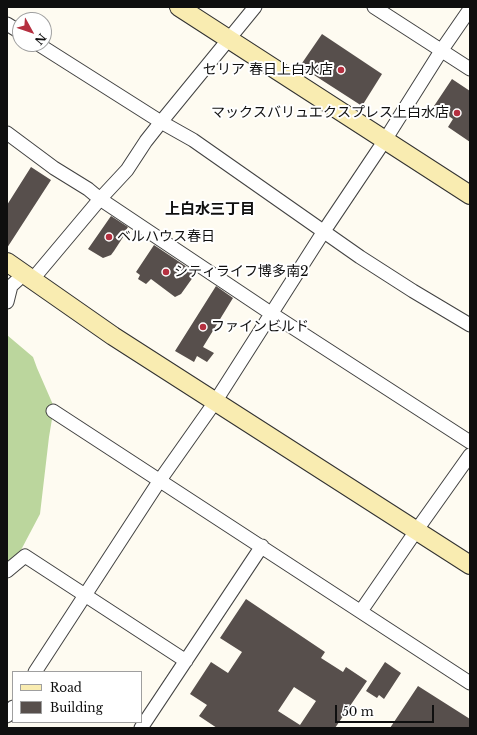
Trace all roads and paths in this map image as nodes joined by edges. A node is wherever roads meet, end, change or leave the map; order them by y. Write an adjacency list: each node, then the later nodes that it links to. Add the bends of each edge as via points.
1 (180, 7): 5 (street)
2 (255, 7): 5 (street)
3 (374, 7): 6 (street)
4 (470, 9): 6 (street)
5 (229, 39): 9 (street); 11 (street)
6 (441, 51): 8 (street); 11 (street)
7 (51, 52): 9 (street)
8 (470, 69)
9 (161, 122): 13 (street, via 127,170); 14 (street, via 193,140)
10 (7, 133): 13 (street)
11 (385, 140): 12 (street); 14 (street)
12 (470, 195)
13 (100, 199): 16 (street); 19 (street)
14 (324, 231): 19 (street); 20 (street, via 360,257)
15 (7, 262): 16 (street)
16 (28, 277): 17 (street); 21 (street)
17 (9, 287): 18 (street)
18 (7, 302)
19 (272, 314): 21 (street); 23 (street)
20 (470, 325)
21 (215, 402): 25 (street); 26 (street)
22 (53, 410): 25 (street)
23 (470, 442)
24 (470, 455): 26 (street)
25 (160, 480): 27 (street); 30 (street)
26 (416, 531): 28 (street); 31 (street)
27 (262, 546): 31 (street); 32 (street)
28 (470, 565)
29 (7, 571): 30 (street, via 25,556)
30 (86, 595): 32 (street); 33 (street)
31 (361, 611): 34 (street)
32 (186, 661): 35 (street)
33 (36, 671)
34 (470, 682)
35 (142, 728)

